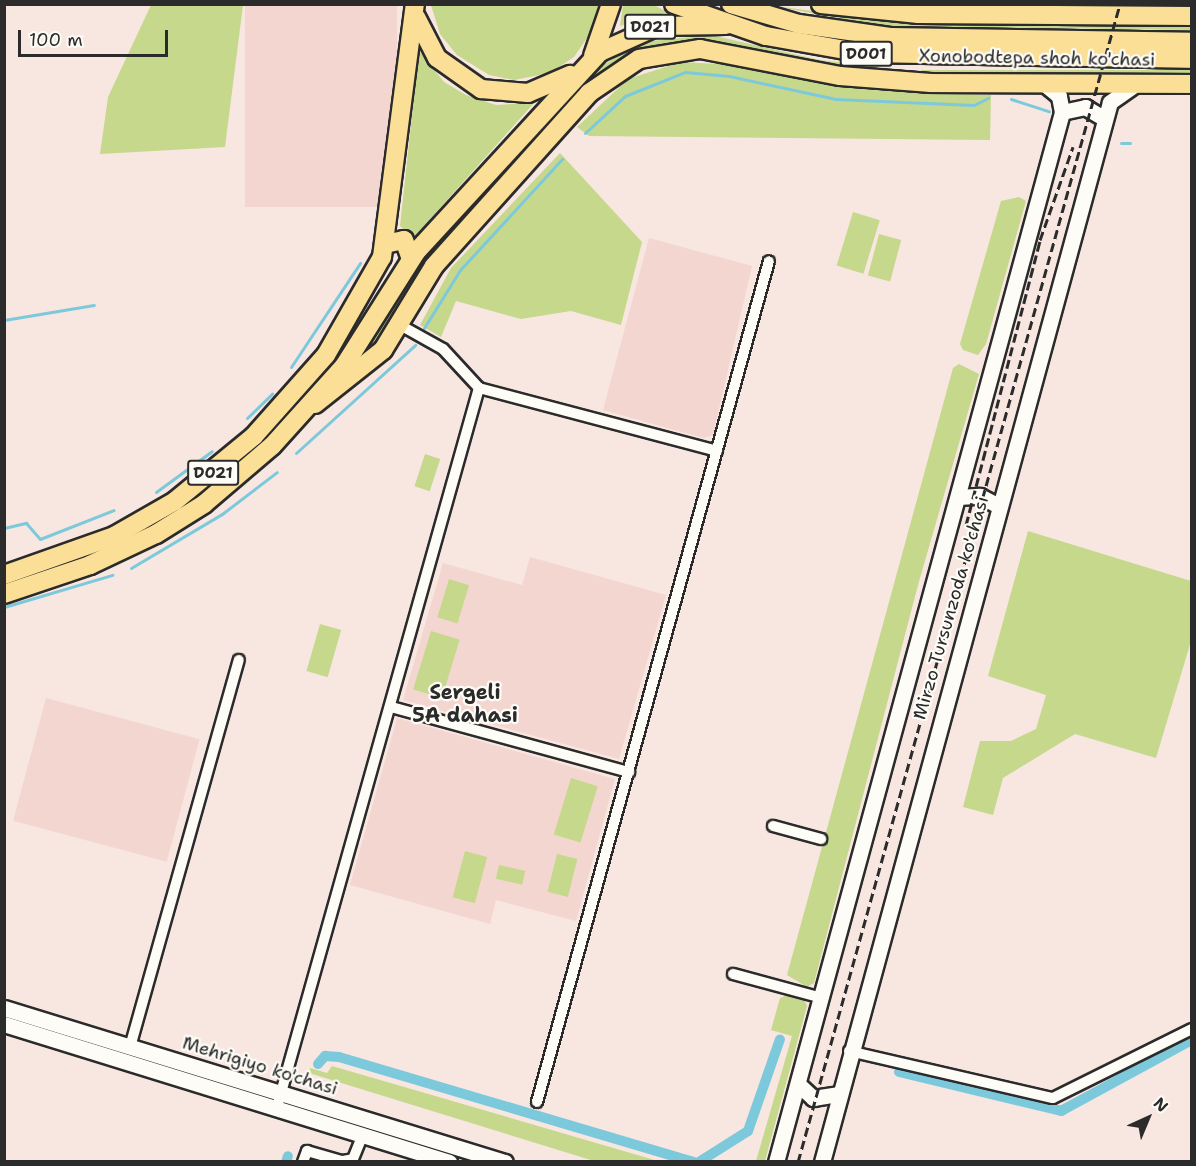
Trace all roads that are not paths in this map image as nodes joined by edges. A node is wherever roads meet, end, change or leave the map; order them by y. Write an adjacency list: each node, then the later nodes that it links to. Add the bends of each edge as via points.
1 (415, 4): 12 (highway, D021, via 420,30 433,53 457,76 482,89 535,91); 19 (highway, D021)
2 (611, 4): 12 (highway, D021, via 604,35)
3 (674, 4): 8 (highway, Xonobodtepa shoh ko'chasi / D001)
4 (731, 4): 9 (highway, Xonobodtepa shoh ko'chasi / D001, via 799,24 890,38)
5 (821, 4): 6 (highway, via 909,14)
6 (1131, 10): 7 (highway)
7 (1191, 16)
8 (726, 25): 10 (highway, Xonobodtepa shoh ko'chasi / D001, via 810,46); 12 (highway, D021, via 691,22 649,28 615,43)
9 (1191, 42)
10 (889, 56): 11 (highway, Xonobodtepa shoh ko'chasi / D001); 13 (highway)
11 (1191, 59)
12 (585, 65): 20 (highway, D021)
13 (931, 83): 14 (highway); 22 (highway, via 840,76 707,49 669,51 633,61 589,93 443,255)
14 (1043, 83): 15 (highway); 17 (main road, via 1057,93)
15 (1141, 84): 16 (highway); 18 (main road, Mirzo Tursunzoda ko'chasi, via 1116,93)
16 (1191, 84)
17 (1062, 112): 18 (main road, via 1085,107); 26 (main road, Mirzo Tursunzoda ko'chasi)
18 (1105, 119): 27 (main road, Mirzo Tursunzoda ko'chasi)
19 (385, 244): 20 (highway, via 404,240); 28 (highway, D021, via 372,283 313,374 208,477 114,536)
20 (411, 259): 24 (highway, D021)
21 (769, 261): 25 (street)
22 (400, 325): 23 (street, via 443,349); 24 (highway, via 376,357)
23 (479, 388): 25 (street); 31 (street)
24 (315, 404): 29 (highway, D021, via 187,515 119,554)
25 (717, 451): 32 (street)
26 (958, 497): 27 (main road, via 980,496); 36 (main road, Mirzo Tursunzoda ko'chasi)
27 (999, 506): 41 (main road, Mirzo Tursunzoda ko'chasi)
28 (4, 574)
29 (4, 594)
30 (239, 660): 40 (street)
31 (391, 707): 32 (street); 44 (street)
32 (629, 772): 45 (street)
33 (773, 826): 34 (street)
34 (821, 839)
35 (733, 974): 36 (street)
36 (822, 998): 42 (main road, Mirzo Tursunzoda ko'chasi)
37 (4, 1008): 40 (main road, Mehrigiyo ko'chasi)
38 (4, 1024): 44 (main road, Mehrigiyo ko'chasi)
39 (1191, 1029): 41 (street, via 1085,1085 1047,1098)
40 (130, 1047): 44 (main road, Mehrigiyo ko'chasi)
41 (849, 1051): 43 (main road, Mirzo Tursunzoda ko'chasi)
42 (798, 1084): 43 (main road, via 813,1098); 50 (main road, Mirzo Tursunzoda ko'chasi)
43 (838, 1094): 51 (main road, Mirzo Tursunzoda ko'chasi)
44 (279, 1100): 46 (main road, Mehrigiyo ko'chasi); 49 (main road, Mehrigiyo ko'chasi)
45 (537, 1102)
46 (363, 1134): 47 (street, via 353,1159 343,1161 307,1151); 48 (main road, Mehrigiyo ko'chasi)
47 (303, 1161)
48 (449, 1161)
49 (505, 1161)
50 (776, 1161)
51 (822, 1161)

